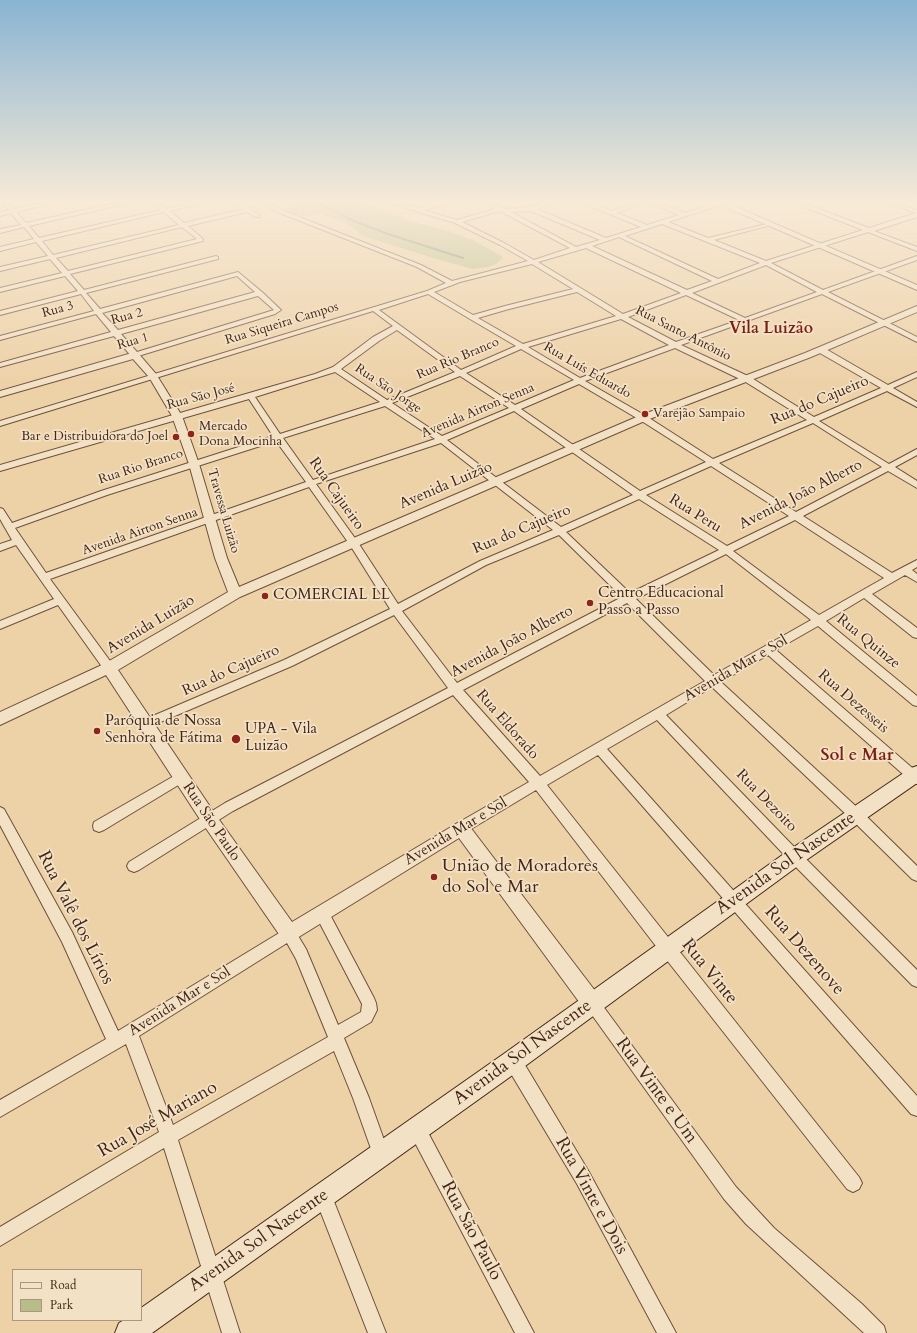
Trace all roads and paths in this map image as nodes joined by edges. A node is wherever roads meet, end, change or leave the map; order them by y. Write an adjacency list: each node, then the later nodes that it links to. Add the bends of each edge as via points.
1 (25, 263): 13 (street)
2 (56, 263): 15 (street)
3 (111, 263): 15 (street)
4 (195, 263): 21 (street)
5 (412, 263): 17 (street)
6 (529, 263): 17 (street, Rua Siqueira Campos)
7 (535, 263): 20 (street, Rua Santo Antônio)
8 (624, 263): 25 (street)
9 (680, 263): 16 (street)
10 (766, 263): 16 (street, Rua Rio Branco); 23 (street)
11 (860, 263): 14 (street)
12 (901, 263): 14 (street, Avenida Airton Senna)
13 (0, 269)
14 (878, 271): 18 (street); 23 (street, Avenida Airton Senna)
15 (66, 274): 19 (street); 21 (street)
16 (718, 281): 25 (street, Rua Rio Branco)
17 (452, 284): 22 (street, Rua Siqueira Campos)
18 (917, 288)
19 (0, 290)
20 (579, 290): 30 (street, Rua Santo Antônio); 31 (street)
21 (82, 292): 28 (street); 29 (street)
22 (430, 292): 26 (street, Rua Siqueira Campos); 31 (street, Rua Luís Eduardo)
23 (823, 292): 32 (street, Avenida Airton Senna); 33 (street)
24 (260, 293): 28 (street, Rua 3, via 238,274); 35 (street, Rua 2); 41 (street, Rua 1, via 278,310)
25 (688, 293): 30 (street, Rua Rio Branco); 32 (street)
26 (374, 309): 34 (street, Rua Peru); 46 (street, Rua Siqueira Campos)
27 (917, 309): 33 (street, Avenida Luizão)
28 (98, 312): 35 (street); 36 (street, Rua 3)
29 (0, 313)
30 (622, 316): 38 (street, Rua Santo Antônio); 39 (street, Rua Rio Branco)
31 (472, 318): 39 (street, Rua Luís Eduardo)
32 (745, 320): 38 (street, Avenida Airton Senna)
33 (884, 323): 37 (street); 40 (street, Avenida Luizão)
34 (396, 327): 43 (street, Rua São José); 44 (street, Rua Peru)
35 (116, 333): 41 (street); 42 (street, Rua 2)
36 (0, 338)
37 (917, 340)
38 (677, 346): 47 (street, Rua Santo Antônio); 48 (street, Avenida Airton Senna)
39 (521, 347): 44 (street, Rua Rio Branco); 48 (street, Rua Luís Eduardo)
40 (821, 350): 47 (street, Avenida Luizão); 49 (street)
41 (135, 355): 46 (street, Travessa Luizão); 50 (street, Rua 1)
42 (0, 365)
43 (336, 369): 51 (street, Rua São José, via 302,382); 52 (street, Rua São Jorge)
44 (459, 372): 52 (street, Rua Rio Branco); 54 (street, Rua Peru)
45 (917, 374): 49 (street, Rua do Cajueiro)
46 (153, 376): 55 (street, Travessa Luizão); 58 (street, Rua Siqueira Campos)
47 (747, 379): 56 (street, Avenida Luizão); 57 (street, Rua Santo Antônio)
48 (579, 381): 54 (street, Avenida Airton Senna); 56 (street, Rua Luís Eduardo)
49 (888, 389): 53 (street); 57 (street, Rua do Cajueiro)
50 (0, 394)
51 (251, 396): 55 (street, Rua São José); 59 (street, Rua Cajueiro)
52 (385, 402): 59 (street, Rua Rio Branco); 60 (street, Rua São Jorge)
53 (917, 405)
54 (516, 409): 60 (street, Avenida Airton Senna); 61 (street, Rua Peru)
55 (177, 416): 64 (street, Travessa Luizão); 66 (street, Rua São José)
56 (643, 418): 61 (street, Avenida Luizão); 63 (street, Rua Luís Eduardo)
57 (814, 420): 63 (street, Rua do Cajueiro); 65 (street, Rua Santo Antônio)
58 (0, 424)
59 (278, 437): 64 (street, Rua Rio Branco); 68 (street, Rua Cajueiro)
60 (442, 440): 67 (street, Rua São Jorge); 68 (street, Avenida Airton Senna)
61 (573, 449): 67 (street, Avenida Luizão); 70 (street, Rua Peru)
62 (917, 452): 65 (street, Avenida João Alberto)
63 (713, 462): 70 (street, Rua do Cajueiro); 72 (street, Rua Luís Eduardo)
64 (194, 464): 73 (street, Travessa Luizão); 74 (street, Rua Rio Branco, via 104,492)
65 (888, 467): 69 (street, Rua Santo Antônio); 72 (street, Avenida João Alberto)
66 (0, 468)
67 (498, 482): 75 (street, Rua São Jorge); 77 (street, Avenida Luizão)
68 (312, 484): 73 (street, Avenida Airton Senna); 77 (street, Rua Cajueiro)
69 (917, 485)
70 (638, 494): 75 (street, Rua do Cajueiro); 79 (street, Rua Peru)
71 (0, 511): 74 (street, Rua São Paulo)
72 (796, 516): 79 (street, Avenida João Alberto); 83 (street, Rua Luís Eduardo)
73 (211, 520): 82 (street, Avenida Airton Senna); 85 (street, Travessa Luizão, via 221,558)
74 (9, 527): 76 (street, Rua São Paulo)
75 (560, 530): 87 (street, Rua São Jorge); 89 (street, Rua do Cajueiro, via 483,563)
76 (18, 541): 78 (street); 82 (street, Rua São Paulo)
77 (354, 543): 85 (street, Avenida Luizão); 89 (street, Rua Cajueiro)
78 (0, 548)
79 (725, 549): 87 (street, Avenida João Alberto); 90 (street, Rua Peru)
80 (917, 563): 81 (street, Avenida Mar e Sol)
81 (905, 570): 83 (street, Avenida Mar e Sol); 84 (street)
82 (45, 577): 88 (street, Rua São Paulo)
83 (892, 578): 86 (street, Avenida Mar e Sol)
84 (917, 579)
85 (235, 594): 94 (street, Avenida Luizão)
86 (865, 594): 90 (street, Avenida Mar e Sol); 92 (street)
87 (629, 598): 95 (street, Rua São Jorge); 96 (street, Avenida João Alberto)
88 (61, 600): 91 (street); 94 (street, Rua São Paulo)
89 (396, 610): 96 (street, Rua Eldorado); 100 (street, Rua do Cajueiro, via 288,663)
90 (818, 621): 93 (street, Avenida Mar e Sol); 97 (street, Rua Quinze)
91 (0, 625)
92 (917, 634)
93 (769, 650): 95 (street, Avenida Mar e Sol); 102 (street, Rua Dezesseis)
94 (109, 668): 99 (street, Avenida Luizão); 100 (street, Rua São Paulo)
95 (714, 682): 98 (street, Avenida Mar e Sol); 106 (street, Rua São Jorge)
96 (455, 689): 104 (street, Rua Eldorado); 107 (street, Avenida João Alberto)
97 (917, 702)
98 (658, 714): 101 (street, Avenida Mar e Sol); 111 (street, Rua Dezoito)
99 (0, 719)
100 (145, 724): 103 (street, Rua São Paulo)
101 (599, 748): 104 (street, Avenida Mar e Sol); 114 (street, Rua Dezenove)
102 (916, 776): 106 (main road, Avenida Sol Nascente)
103 (181, 777): 107 (street, Rua São Paulo); 108 (street)
104 (538, 783): 109 (street, Avenida Mar e Sol); 117 (street, Rua Vinte)
105 (0, 813): 110 (street, Rua Valê dos Lírios)
106 (856, 815): 111 (main road, Avenida Sol Nascente); 113 (street, Rua São Jorge)
107 (209, 819): 112 (street, Avenida João Alberto); 116 (street, Rua São Paulo)
108 (99, 826)
109 (461, 828): 115 (street, Avenida Mar e Sol); 119 (street, Rua Vinte e Um)
110 (5, 835): 122 (street, Rua Valê dos Lírios, via 67,937)
111 (795, 857): 114 (main road, Avenida Sol Nascente); 118 (street, Rua Dezoito)
112 (134, 866)
113 (917, 875)
114 (735, 900): 117 (main road, Avenida Sol Nascente); 124 (street, Rua Dezenove)
115 (322, 914): 116 (street, Avenida Mar e Sol); 121 (street, Rua José Mariano, via 369,1003 366,1017)
116 (289, 934): 120 (street, Avenida Mar e Sol); 121 (street, Rua São Paulo, via 301,954)
117 (667, 949): 119 (main road, Avenida Sol Nascente); 129 (street, Rua Vinte)
118 (917, 980)
119 (592, 1003): 123 (main road, Avenida Sol Nascente); 133 (street, Rua Vinte e Um, via 730,1193 768,1234)
120 (130, 1033): 122 (street, Avenida Mar e Sol); 127 (street)
121 (336, 1038): 127 (street, Rua José Mariano); 128 (street, Rua São Paulo)
122 (115, 1042): 125 (street, Avenida Mar e Sol)
123 (513, 1061): 126 (main road, Avenida Sol Nascente); 138 (street, Rua Vinte e Dois, via 583,1178)
124 (917, 1108)
125 (0, 1109)
126 (417, 1129): 128 (main road, Avenida Sol Nascente); 137 (street, Rua São Paulo)
127 (169, 1136): 131 (street, Rua José Mariano); 132 (street)
128 (381, 1154): 130 (main road, Avenida Sol Nascente)
129 (853, 1183)
130 (323, 1196): 132 (main road, Avenida Sol Nascente); 136 (street)
131 (0, 1237)
132 (213, 1273): 134 (main road, Avenida Sol Nascente); 135 (street)
133 (876, 1332)
134 (129, 1333)
135 (231, 1333)
136 (376, 1333)
137 (525, 1333)
138 (667, 1333)

